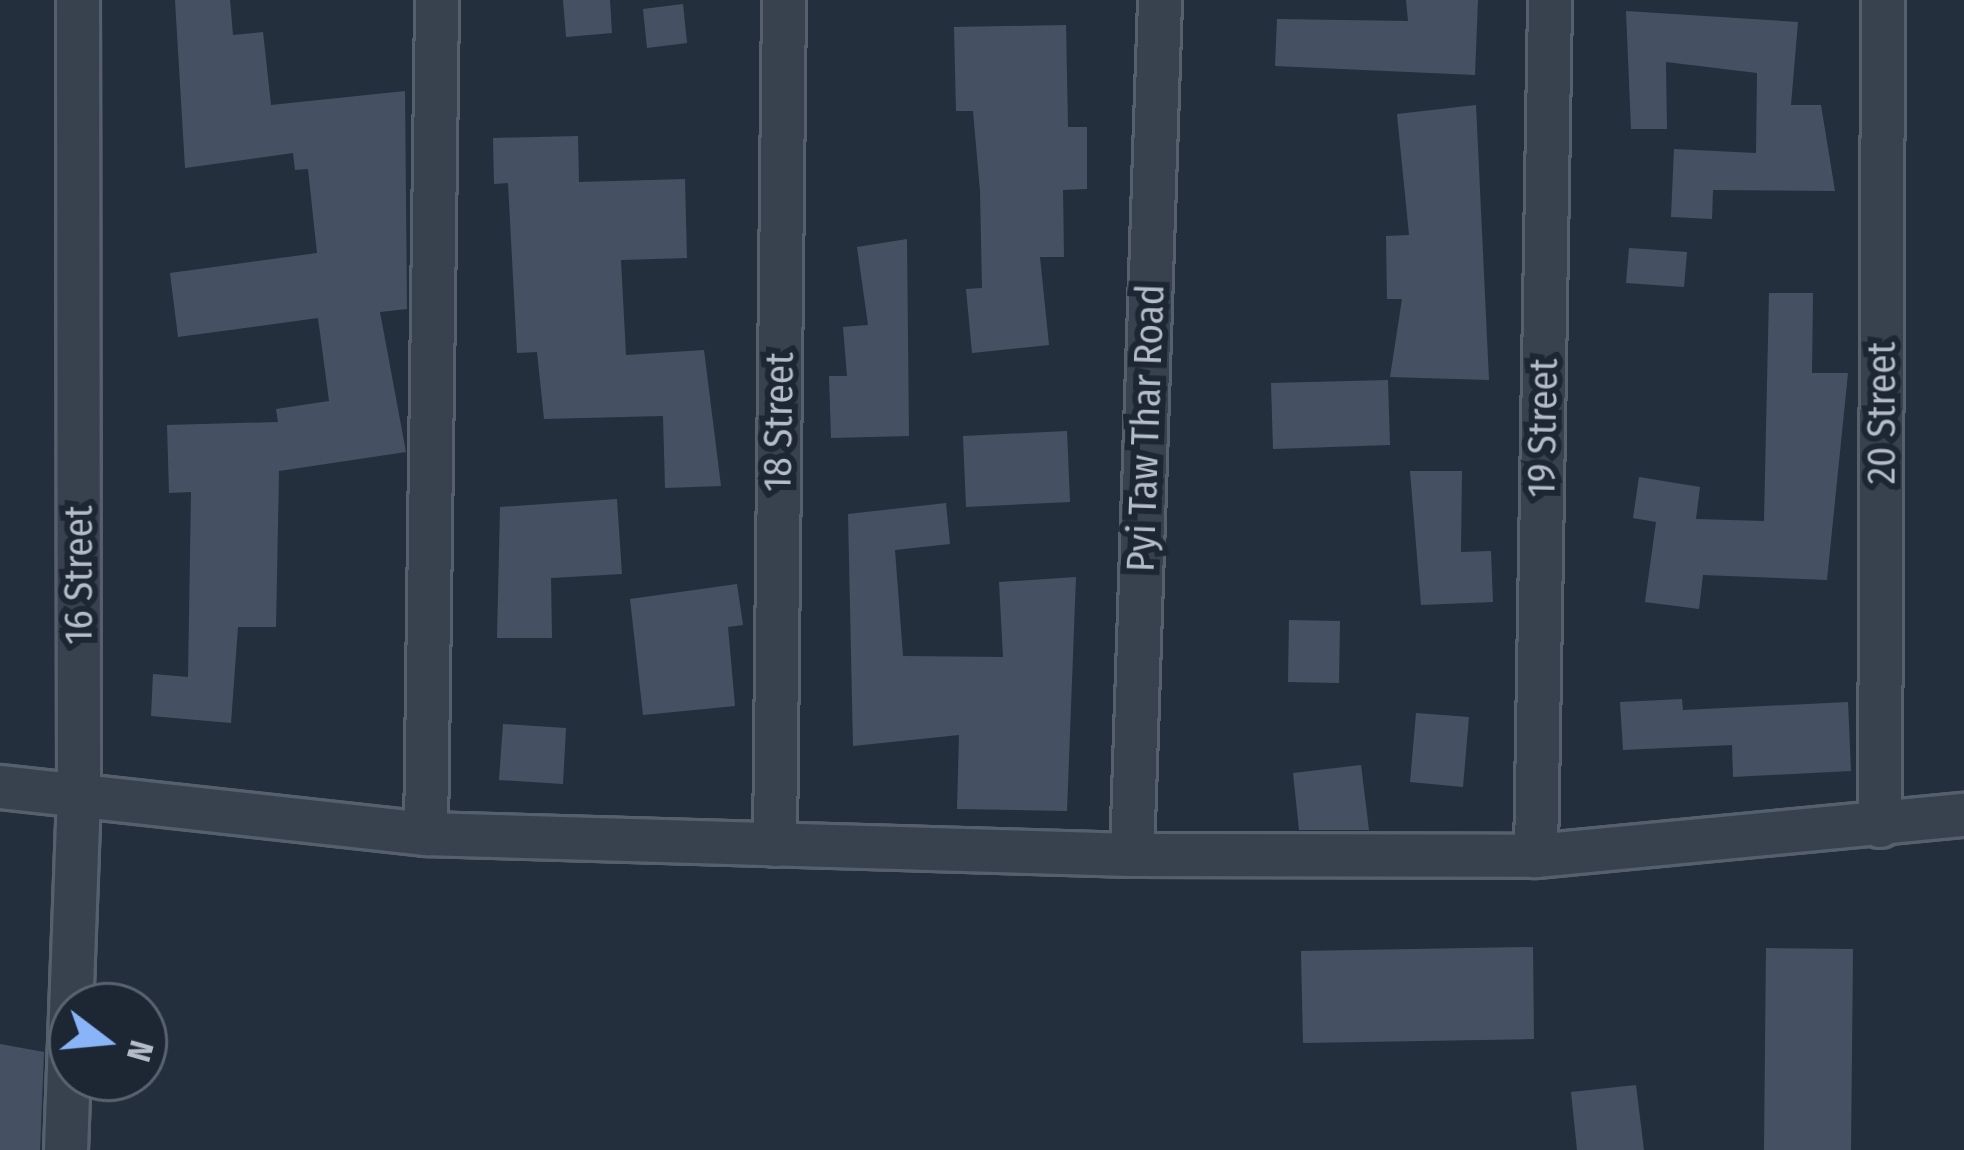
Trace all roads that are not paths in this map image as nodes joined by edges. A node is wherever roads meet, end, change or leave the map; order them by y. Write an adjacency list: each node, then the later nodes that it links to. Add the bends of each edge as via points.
1 (78, 0): 8 (street, 16 Street)
2 (437, 0): 11 (street)
3 (784, 0): 12 (street, 18 Street)
4 (1160, 0): 13 (street, Pyi Taw Thar Road)
5 (1550, 0): 14 (street, 19 Street)
6 (1883, 0): 10 (street, 20 Street)
7 (0, 788): 8 (street)
8 (79, 796): 11 (street); 15 (street, 16 Street)
9 (1964, 815): 10 (street)
10 (1880, 826): 14 (street)
11 (426, 834): 12 (street)
12 (775, 844): 13 (street)
13 (1132, 856): 14 (street)
14 (1536, 856)
15 (66, 1150)

